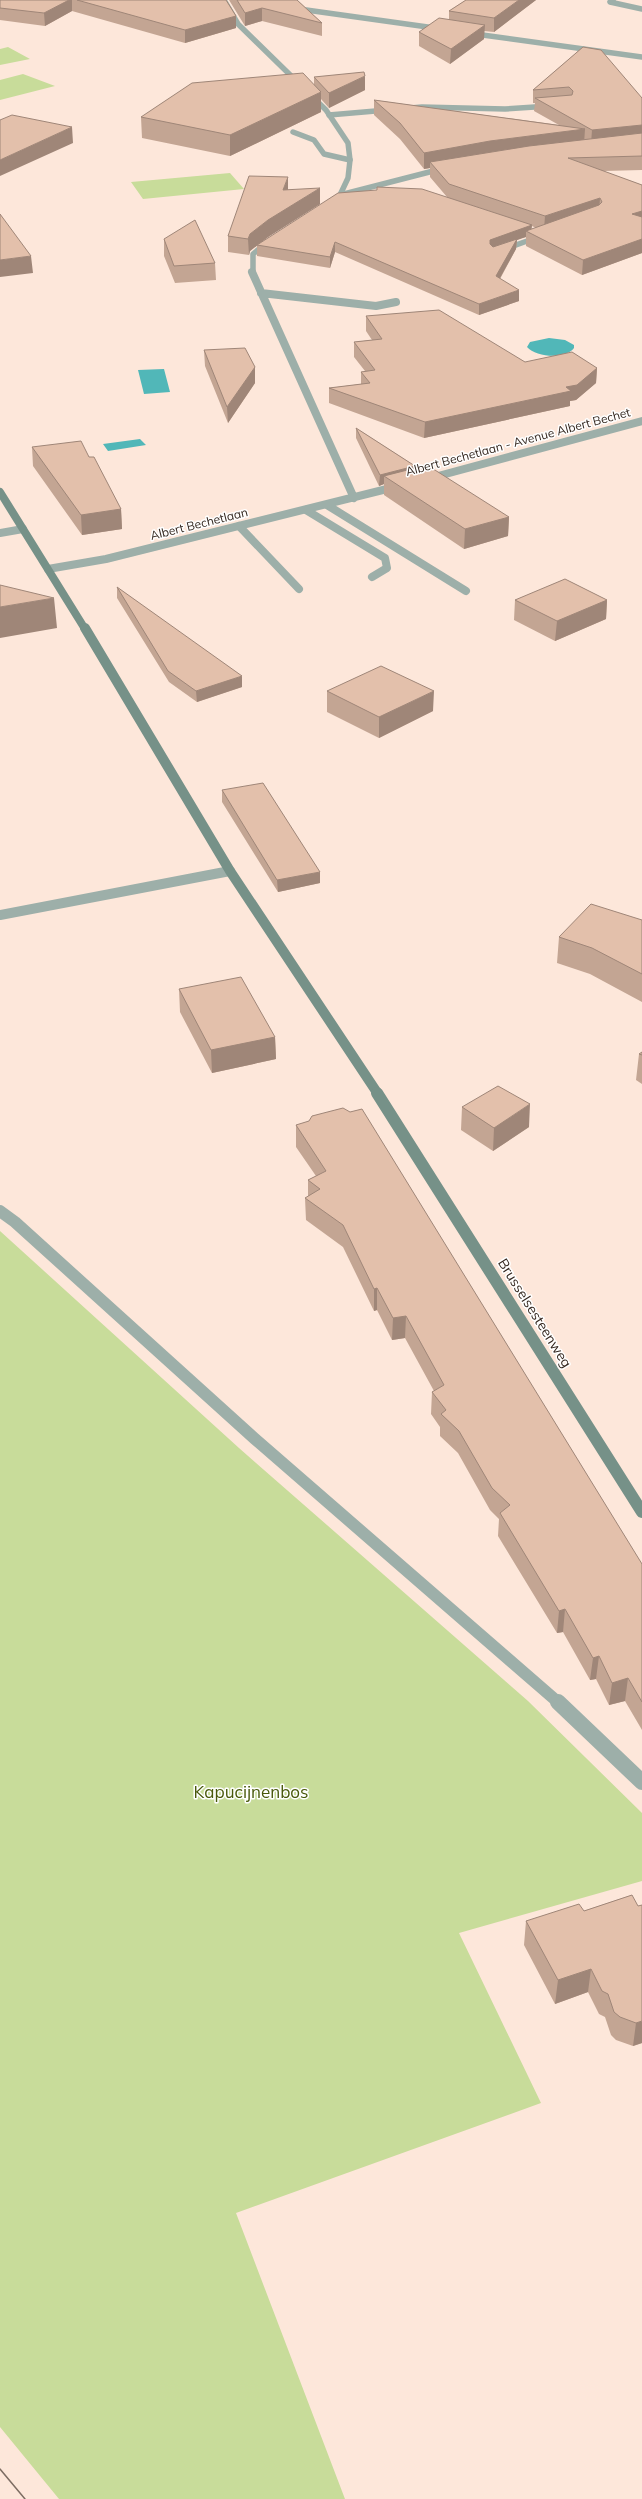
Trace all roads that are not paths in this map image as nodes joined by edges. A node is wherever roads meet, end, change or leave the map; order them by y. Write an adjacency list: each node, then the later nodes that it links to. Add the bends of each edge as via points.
1 (224, 0): 9 (street, via 238,24)
2 (613, 0): 4 (street, via 610,2)
3 (284, 7): 5 (street)
4 (642, 9)
5 (448, 30)
6 (463, 32): 7 (street)
7 (642, 57)
8 (560, 106): 9 (street, via 505,109 422,107)
9 (329, 115): 11 (street)
10 (412, 115): 11 (street)
11 (334, 121): 13 (street, via 348,143)
12 (293, 132): 13 (street, via 314,140 324,154)
13 (350, 160): 17 (street, via 348,178)
14 (454, 166): 15 (street)
15 (384, 182): 16 (street); 17 (street)
16 (398, 187)
17 (340, 195): 18 (street)
18 (322, 208)
19 (530, 230): 21 (street, via 548,234)
20 (279, 234): 22 (street, via 253,254 250,269)
21 (493, 253)
22 (261, 294): 23 (street, via 376,306); 26 (street)
23 (396, 302)
24 (641, 423): 26 (street, Albert Bechetlaan - Avenue Albert Bechet)
25 (0, 492): 30 (street, Brusselsesteenweg)
26 (354, 498): 27 (street, Albert Bechetlaan)
27 (327, 505): 28 (street, Albert Bechetlaan); 35 (street)
28 (306, 510): 29 (street, Albert Bechetlaan); 33 (street, via 385,558 387,568)
29 (239, 526): 32 (street, Albert Bechetlaan, via 106,559); 34 (street)
30 (23, 529): 31 (street); 32 (street, Brusselsesteenweg)
31 (0, 533)
32 (48, 569): 36 (street, Brusselsesteenweg)
33 (372, 577)
34 (299, 589)
35 (466, 591)
36 (230, 871): 37 (street); 39 (street, Brusselsesteenweg, via 402,1131)
37 (0, 916)
38 (0, 1211): 40 (street, via 21,1227 256,1439 545,1690)
39 (642, 1512)
40 (642, 1782)

